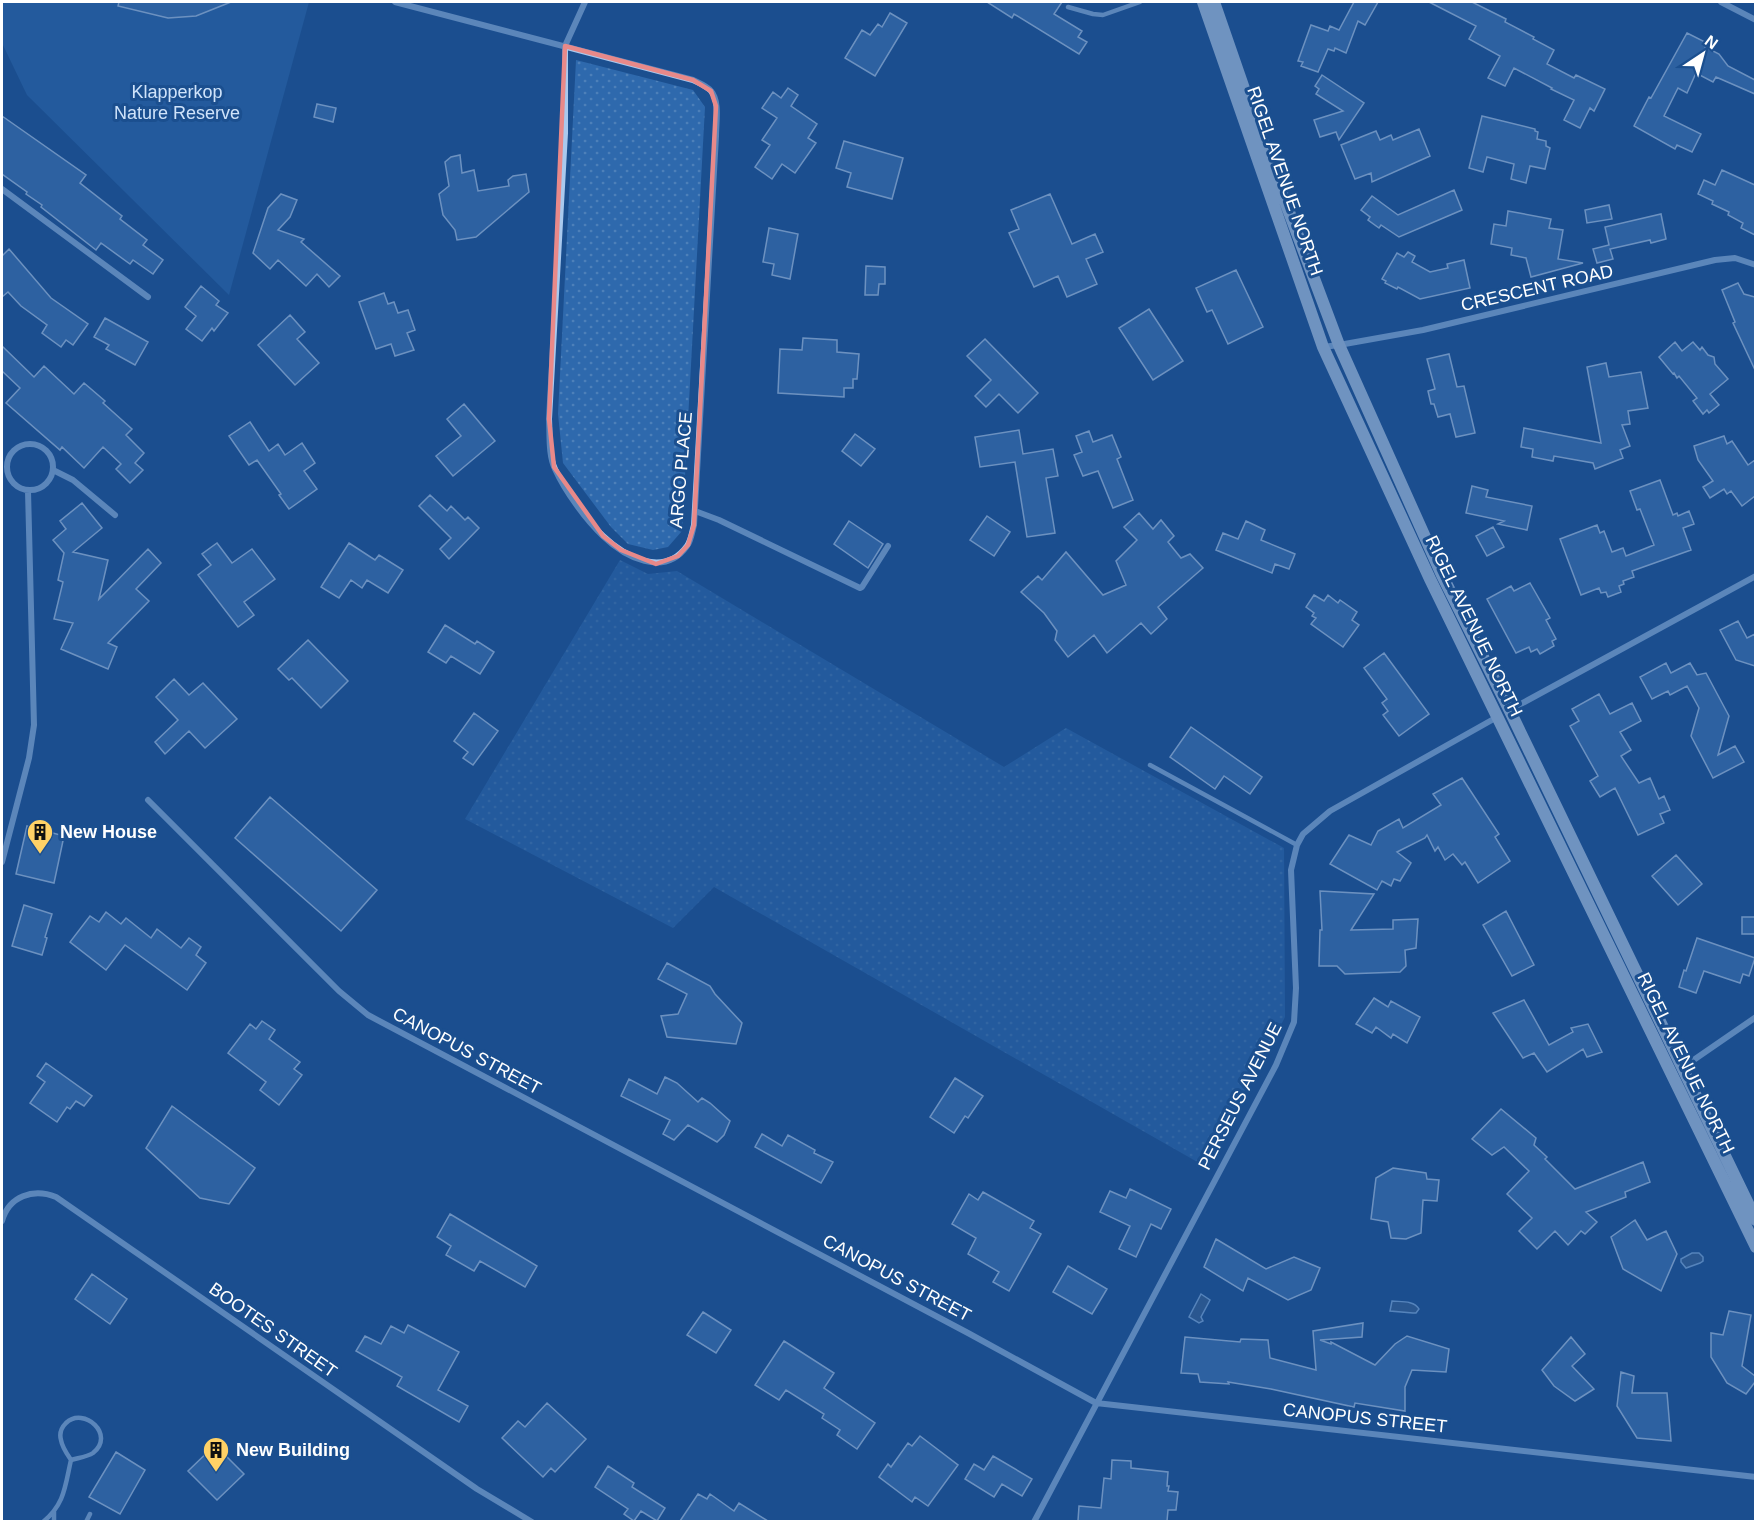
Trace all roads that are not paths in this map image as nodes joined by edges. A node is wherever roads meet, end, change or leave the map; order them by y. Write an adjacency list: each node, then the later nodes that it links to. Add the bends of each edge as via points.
1 (395, 2): 9 (street)
2 (585, 2): 9 (street)
3 (1140, 2): 7 (lane, via 1103,15)
4 (1203, 2): 14 (main road, RIGEL AVENUE NORTH)
5 (1214, 2): 13 (main road, RIGEL AVENUE NORTH)
6 (1721, 2): 8 (street)
7 (1068, 7)
8 (1755, 20)
9 (565, 46): 18 (street, ARGO PLACE, via 693,80 714,97 716,136); 18 (street, ARGO PLACE, via 565,133 549,419 554,467 580,509 603,536 643,561 656,564 678,556 688,545)
10 (2, 189): 12 (street)
11 (1755, 265): 13 (street, CRESCENT ROAD, via 1734,258 1715,260 1423,330)
12 (148, 297)
13 (1339, 345): 14 (street, CRESCENT ROAD); 22 (main road, RIGEL AVENUE NORTH, via 1442,575)
14 (1323, 347): 23 (main road, RIGEL AVENUE NORTH)
15 (4, 465): 16 (street, via 18,447 32,444 45,450); 17 (street, via 15,485)
16 (53, 470): 17 (street, via 42,488); 19 (street, via 74,480)
17 (28, 491): 27 (street, via 34,725)
18 (695, 511): 20 (street, via 860,588)
19 (115, 516)
20 (888, 546)
21 (1755, 576): 22 (street)
22 (1510, 711): 23 (street); 29 (main road, RIGEL AVENUE NORTH)
23 (1497, 717): 26 (street, via 1330,811); 29 (main road, RIGEL AVENUE NORTH)
24 (1150, 765): 26 (lane)
25 (148, 800): 33 (street, CANOPUS STREET, via 339,991 368,1015)
26 (1296, 845): 33 (street, PERSEUS AVENUE, via 1291,870 1296,988 1291,1032)
27 (2, 861)
28 (1755, 1017): 29 (street)
29 (1677, 1071): 30 (main road, RIGEL AVENUE NORTH); 32 (main road, RIGEL AVENUE NORTH)
30 (1755, 1220)
31 (2, 1221): 41 (street, BOOTES STREET, via 8,1207 25,1194 39,1192 56,1197 467,1482)
32 (1755, 1247)
33 (1096, 1403): 35 (street, CANOPUS STREET); 42 (street, PERSEUS AVENUE)
34 (71, 1460): 34 (lane, via 91,1454 102,1437 87,1419 78,1417 63,1426 61,1443); 36 (lane, via 62,1499)
35 (1755, 1477)
36 (54, 1512): 38 (lane); 39 (lane)
37 (90, 1514): 40 (lane)
38 (43, 1521)
39 (54, 1521)
40 (86, 1521)
41 (532, 1521)
42 (1034, 1521)

